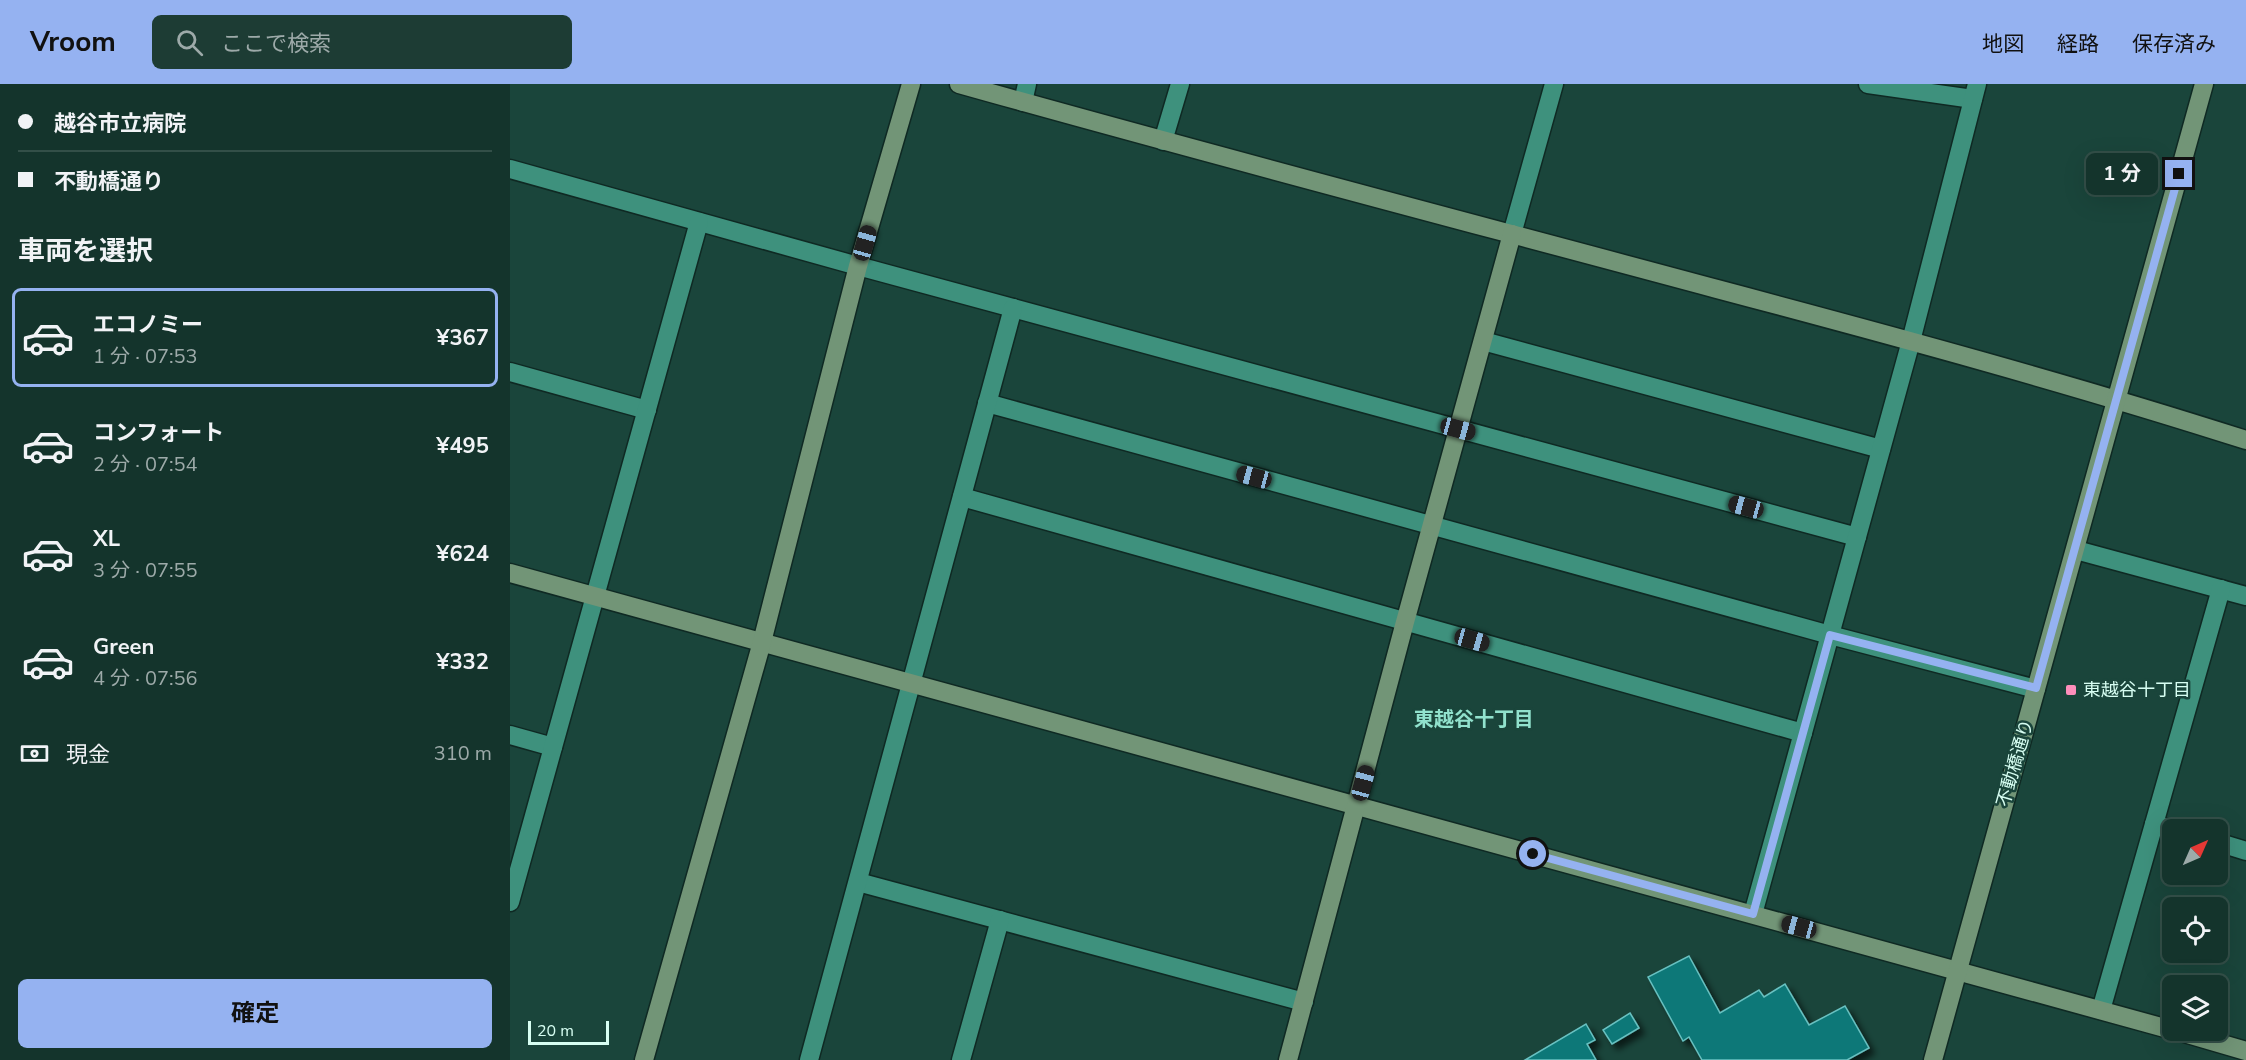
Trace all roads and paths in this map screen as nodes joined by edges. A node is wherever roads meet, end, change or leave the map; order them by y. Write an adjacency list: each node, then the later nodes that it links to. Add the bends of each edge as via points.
1 (911, 84): 14 (street)
2 (959, 84): 9 (street)
3 (1027, 84): 9 (street)
4 (1180, 84): 10 (street)
5 (1554, 84): 13 (street)
6 (1868, 84): 8 (street)
7 (2204, 84): 19 (street, 不動橋通り)
8 (1975, 92): 17 (street)
9 (1023, 102): 10 (street)
10 (1163, 141): 13 (street)
11 (510, 169): 12 (street)
12 (699, 222): 14 (street); 21 (street)
13 (1512, 234): 16 (street); 17 (street)
14 (858, 266): 15 (street); 35 (street)
15 (1013, 308): 20 (street); 22 (street)
16 (1483, 341): 22 (street); 24 (street)
17 (1911, 341): 19 (street); 24 (street)
18 (510, 372): 21 (street)
19 (2118, 399): 23 (street); 28 (street, 不動橋通り)
20 (987, 404): 25 (street); 26 (street)
21 (647, 410): 31 (street)
22 (1458, 429): 26 (street); 27 (street)
23 (2246, 440)
24 (1881, 449): 27 (street)
25 (962, 497): 33 (street); 36 (street)
26 (1432, 526): 33 (street); 34 (street)
27 (1857, 537): 34 (street)
28 (2076, 550): 30 (street); 37 (street, 不動橋通り)
29 (510, 573): 31 (street)
30 (2221, 589): 32 (street); 42 (street)
31 (595, 596): 35 (street); 40 (street)
32 (2246, 596)
33 (1405, 622): 38 (street); 41 (street)
34 (1830, 635): 37 (street); 38 (street)
35 (762, 642): 36 (street); 56 (street)
36 (912, 684): 41 (street); 46 (street)
37 (2036, 688): 50 (street, 不動橋通り)
38 (1803, 733): 48 (street)
39 (510, 735): 40 (street)
40 (553, 747): 47 (street)
41 (1356, 806): 48 (street); 51 (street)
42 (2154, 824): 43 (street); 52 (street)
43 (2162, 826)
44 (2228, 845): 45 (street)
45 (2246, 851)
46 (858, 882): 49 (street); 57 (street)
47 (510, 902)
48 (1753, 914): 50 (street)
49 (1000, 920): 51 (street); 58 (street)
50 (1957, 971): 52 (street); 60 (street, 不動橋通り)
51 (1304, 1002): 59 (street)
52 (2101, 1010): 53 (street)
53 (2162, 1027)
54 (2211, 1041): 55 (street)
55 (2246, 1051)
56 (644, 1060)
57 (809, 1060)
58 (961, 1060)
59 (1288, 1060)
60 (1933, 1060)

